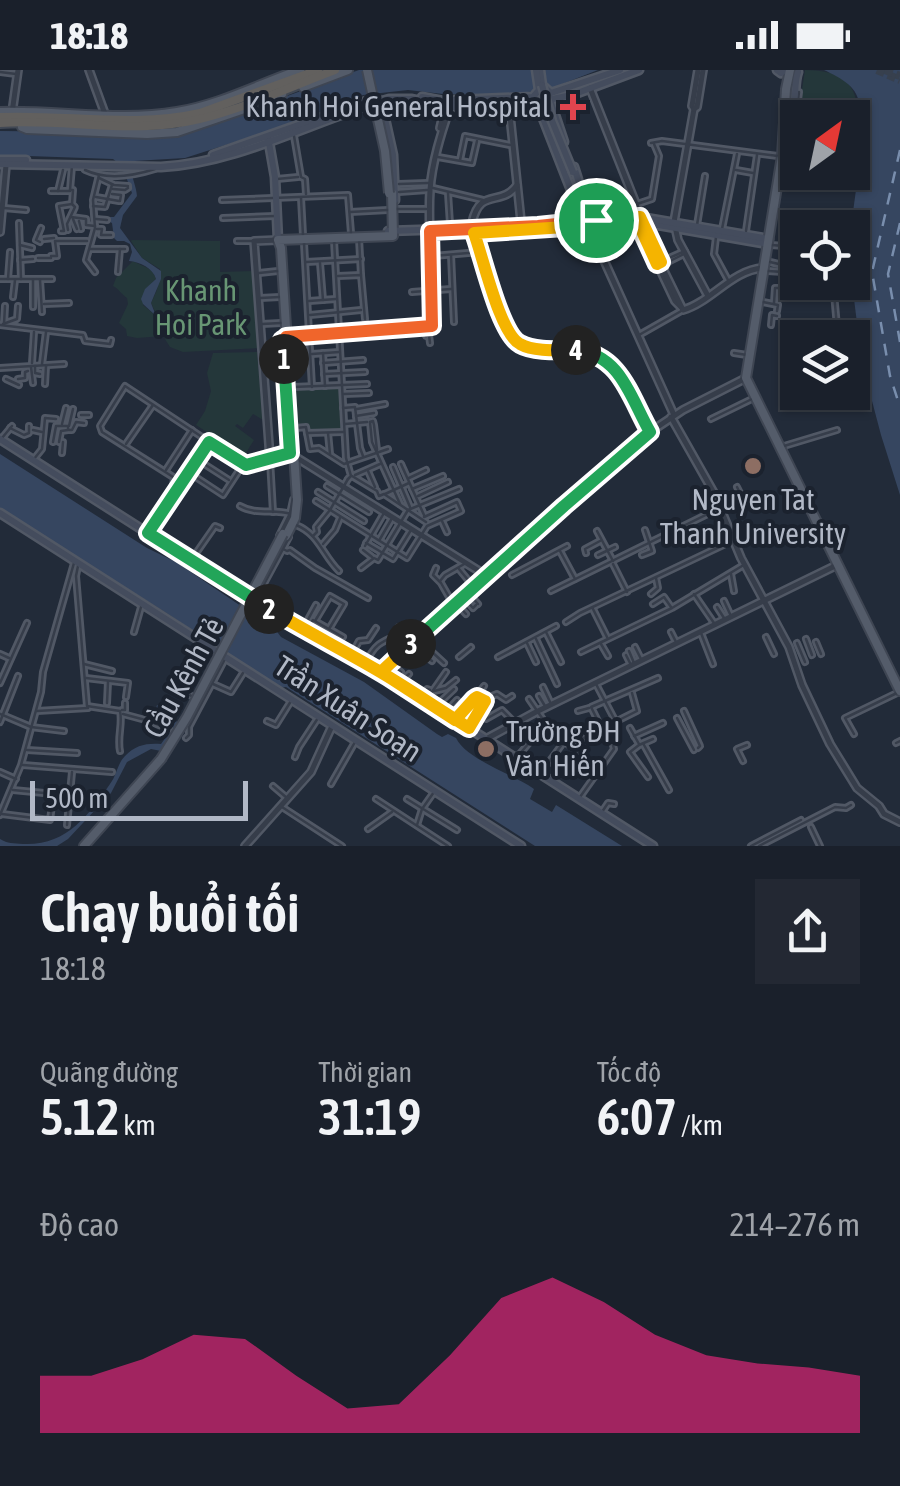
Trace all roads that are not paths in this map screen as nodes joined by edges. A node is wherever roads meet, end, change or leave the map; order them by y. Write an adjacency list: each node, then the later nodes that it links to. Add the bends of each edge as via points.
1 (89, 70): 29 (street)
2 (300, 70): 29 (main road, via 188,110)
3 (318, 70): 30 (highway, via 182,117)
4 (335, 70): 23 (highway)
5 (348, 70): 18 (main road)
6 (369, 70): 75 (main road, bridge, via 390,158)
7 (538, 70): 15 (main road)
8 (620, 70): 15 (main road, via 551,94)
9 (630, 70): 28 (main road)
10 (640, 70): 16 (main road)
11 (701, 70): 38 (street)
12 (786, 71): 17 (main road); 20 (main road)
13 (0, 72): 14 (street)
14 (18, 72): 30 (street)
15 (541, 88): 26 (main road, via 530,98); 69 (main road, bridge)
16 (590, 88): 19 (main road); 78 (street)
17 (797, 91): 21 (main road); 22 (street)
18 (282, 94): 23 (main road); 32 (main road, via 177,132)
19 (550, 100): 24 (main road); 69 (main road, via 582,187)
20 (787, 100)
21 (795, 100)
22 (796, 100)
23 (246, 103): 31 (highway, via 176,124)
24 (537, 103): 28 (main road); 69 (main road, via 571,190)
25 (382, 106): 26 (main road, via 398,98); 27 (main road); 75 (main road, via 395,166)
26 (449, 107): 28 (main road); 35 (main road, via 382,96); 45 (street); 62 (street)
27 (372, 108): 33 (main road); 75 (main road)
28 (506, 109): 39 (street)
29 (102, 113): 30 (main road)
30 (6, 118): 31 (highway); 32 (main road)
31 (52, 124): 32 (main road)
32 (22, 126)
33 (293, 132): 34 (main road); 43 (street)
34 (281, 136): 35 (main road); 40 (main road)
35 (268, 138): 37 (main road); 40 (main road); 52 (main road, via 197,160)
36 (477, 139): 39 (street); 47 (street, via 465,136); 47 (street, via 472,163)
37 (259, 144): 40 (main road); 52 (main road, via 203,162)
38 (688, 145): 42 (street); 78 (street, via 652,143 658,156 652,198); 95 (street)
39 (512, 146): 68 (street)
40 (271, 150): 58 (main road)
41 (305, 151): 43 (street)
42 (738, 151): 44 (street); 53 (street)
43 (296, 152): 57 (street)
44 (758, 154): 46 (street); 54 (street)
45 (436, 156): 47 (street); 62 (street)
46 (780, 156)
47 (460, 160)
48 (3, 162): 49 (main road); 50 (main road); 61 (street)
49 (115, 164): 51 (main road); 52 (main road)
50 (68, 165): 51 (main road); 63 (street); 66 (street)
51 (85, 165): 56 (street)
52 (138, 167): 56 (street)
53 (734, 170): 54 (street); 105 (street)
54 (754, 173): 108 (street)
55 (706, 176): 93 (street)
56 (99, 177): 64 (street); 70 (street)
57 (301, 177): 58 (street); 71 (street)
58 (275, 179): 72 (main road)
59 (780, 181): 116 (main road)
60 (399, 184): 62 (street)
61 (2, 186): 80 (street)
62 (428, 187): 67 (street); 75 (street); 81 (street)
63 (70, 189): 66 (street); 77 (street)
64 (112, 189): 73 (street); 73 (street, via 120,201)
65 (51, 191): 66 (street)
66 (58, 191)
67 (448, 191): 76 (street); 99 (street)
68 (516, 193): 76 (street); 97 (street)
69 (579, 195): 92 (main road)
70 (94, 196): 73 (street); 79 (street)
71 (304, 196): 72 (street); 83 (street, via 348,195); 109 (street)
72 (276, 198): 74 (street); 84 (main road)
73 (106, 199): 79 (street, via 105,207)
74 (222, 200)
75 (392, 200): 81 (street); 83 (street); 103 (main road)
76 (484, 200): 101 (street, via 475,210)
77 (72, 204): 85 (street); 100 (street, via 59,206)
78 (636, 204): 90 (street)
79 (94, 206): 87 (street)
80 (2, 208): 82 (street); 102 (street)
81 (429, 209): 104 (street)
82 (26, 210)
83 (348, 212): 107 (street)
84 (277, 216): 86 (street); 114 (main road)
85 (71, 217): 88 (street); 88 (street, via 79,229); 98 (street)
86 (223, 218)
87 (95, 219): 89 (street); 94 (street)
88 (79, 220): 94 (street)
89 (107, 220)
90 (641, 222): 92 (main road); 95 (main road); 131 (street)
91 (19, 223): 118 (street)
92 (588, 223): 97 (main road); 178 (street)
93 (697, 226): 95 (main road); 105 (main road)
94 (96, 227): 106 (street); 112 (street)
95 (675, 227): 105 (main road); 122 (street)
96 (41, 228): 111 (street, via 36,240)
97 (522, 229): 101 (main road)
98 (68, 230)
99 (450, 230): 101 (main road); 104 (main road)
100 (61, 231)
101 (473, 231): 104 (main road); 121 (street)
102 (0, 232)
103 (390, 233): 104 (main road); 107 (main road)
104 (430, 233): 125 (street)
105 (719, 233): 108 (main road); 116 (main road); 147 (street, via 714,254)
106 (110, 235)
107 (355, 235): 109 (main road); 110 (main road); 126 (street)
108 (746, 235): 116 (main road)
109 (303, 238): 110 (main road); 114 (main road); 130 (street)
110 (334, 238): 128 (street)
111 (55, 240): 112 (street); 127 (street, via 57,256)
112 (90, 241): 119 (street)
113 (254, 241): 114 (street); 115 (street); 138 (street)
114 (279, 241): 134 (main road); 180 (main road)
115 (237, 242)
116 (770, 242): 117 (street); 133 (main road)
117 (780, 244)
118 (18, 245): 123 (street); 123 (street, via 30,251)
119 (88, 249): 135 (street, via 86,262); 136 (street, via 122,250)
120 (10, 252): 144 (street)
121 (482, 252): 124 (street); 235 (street, via 512,337 526,346 603,358 616,369)
122 (686, 252): 131 (street); 152 (street)
123 (20, 253): 127 (street)
124 (451, 255): 125 (street); 149 (street)
125 (431, 256): 150 (street)
126 (360, 259): 128 (street); 140 (street)
127 (20, 260): 145 (street)
128 (336, 260): 129 (street); 139 (street)
129 (320, 261): 130 (street); 157 (street)
130 (305, 262): 158 (street)
131 (660, 264): 165 (street)
132 (780, 265): 133 (street)
133 (763, 269): 137 (street); 147 (street); 152 (street); 159 (main road); 188 (main road)
134 (278, 271): 138 (street); 155 (main road)
135 (96, 272)
136 (118, 272)
137 (780, 272)
138 (256, 273): 154 (street)
139 (336, 276): 140 (street); 156 (street)
140 (361, 276): 166 (street)
141 (40, 278): 142 (street); 146 (street); 164 (street)
142 (52, 278)
143 (0, 279): 144 (street)
144 (8, 279): 145 (street)
145 (18, 279): 146 (street); 153 (street)
146 (33, 279): 164 (street, via 31,307)
147 (729, 282): 152 (street)
148 (778, 288): 161 (street)
149 (452, 289): 150 (street); 170 (street)
150 (432, 290): 151 (street); 177 (street, via 429,334)
151 (412, 292)
152 (708, 295): 165 (street)
153 (13, 296)
154 (258, 298): 155 (street); 172 (street)
155 (280, 298): 171 (main road)
156 (338, 299): 157 (street); 167 (street)
157 (323, 300): 158 (street)
158 (307, 301): 168 (street)
159 (762, 301): 161 (street); 202 (main road)
160 (68, 303): 164 (street)
161 (774, 304): 174 (street)
162 (5, 306): 173 (street)
163 (18, 306): 173 (street, via 17,320)
164 (42, 308)
165 (683, 309): 178 (street)
166 (364, 310): 167 (street); 169 (street)
167 (338, 312): 168 (street); 177 (street)
168 (308, 316): 179 (street)
169 (365, 319)
170 (454, 322)
171 (281, 323): 172 (street); 180 (main road)
172 (260, 324): 186 (street)
173 (2, 325): 175 (street)
174 (771, 325)
175 (34, 330): 176 (street); 195 (street)
176 (46, 331): 181 (street, via 102,344); 193 (street)
177 (339, 335): 179 (street); 182 (street)
178 (637, 336): 222 (street)
179 (309, 337): 180 (street); 187 (street)
180 (284, 338): 183 (main road); 208 (main road)
181 (111, 340)
182 (340, 352): 184 (street); 190 (street)
183 (284, 353): 186 (street); 246 (main road)
184 (323, 353): 187 (street); 191 (street)
185 (734, 353): 188 (street)
186 (263, 354): 248 (street)
187 (310, 354): 207 (street)
188 (749, 356): 202 (main road)
189 (363, 360): 190 (street)
190 (341, 362): 191 (street); 199 (street)
191 (323, 363): 201 (street)
192 (64, 364): 193 (street)
193 (44, 365): 195 (street); 195 (street, via 45,381 32,380)
194 (20, 366): 195 (street); 195 (street, via 20,379); 196 (street)
195 (31, 366): 200 (street)
196 (12, 367): 197 (street); 204 (street, via 9,380)
197 (0, 368)
198 (365, 372): 199 (street)
199 (342, 373): 201 (street); 206 (street)
200 (40, 374)
201 (324, 374): 205 (street)
202 (748, 378): 211 (main road); 222 (street); 243 (main road)
203 (367, 384): 206 (street)
204 (18, 385)
205 (324, 386): 206 (street); 207 (street)
206 (342, 386): 210 (street)
207 (312, 387): 208 (street)
208 (289, 388): 230 (main road)
209 (369, 393): 210 (street)
210 (342, 394): 215 (street)
211 (755, 398): 224 (street); 243 (main road)
212 (154, 403): 231 (street); 241 (street); 241 (street, via 125,386 100,430)
213 (385, 404): 216 (street)
214 (64, 408): 228 (street)
215 (343, 408): 216 (street); 227 (street)
216 (355, 408): 221 (street)
217 (73, 410): 229 (street)
218 (374, 413): 221 (street)
219 (81, 415): 220 (street)
220 (89, 415)
221 (356, 416): 226 (street)
222 (673, 416): 235 (street); 287 (street)
223 (56, 419): 233 (street, via 45,418)
224 (711, 419)
225 (84, 423): 229 (street)
226 (357, 423): 227 (street); 244 (street, via 373,421); 250 (street)
227 (344, 424): 234 (street)
228 (62, 425): 229 (street); 239 (street)
229 (68, 428): 245 (street, via 61,431)
230 (292, 428): 237 (street, via 306,427); 246 (main road)
231 (192, 429): 240 (street); 260 (street)
232 (837, 430): 243 (street)
233 (43, 432): 238 (street, via 31,428 24,435 11,427); 252 (street)
234 (344, 432): 236 (street); 249 (street)
235 (650, 432): 341 (street)
236 (328, 433): 237 (street); 247 (street)
237 (307, 434): 247 (street, via 308,447)
238 (0, 439): 252 (main road)
239 (53, 442)
240 (209, 442): 251 (street); 253 (street)
241 (126, 445): 260 (street)
242 (388, 449): 244 (street)
243 (782, 450): 335 (main road)
244 (377, 452): 250 (street); 254 (street)
245 (62, 453)
246 (292, 454): 248 (street); 264 (street); 278 (main road)
247 (332, 457): 249 (street); 256 (street)
248 (270, 458): 253 (street); 291 (street)
249 (346, 458): 256 (street)
250 (364, 458): 256 (street)
251 (197, 459): 261 (street); 267 (street)
252 (33, 460): 308 (main road)
253 (243, 464): 267 (street)
254 (382, 464): 258 (street); 274 (street)
255 (401, 464): 265 (street)
256 (348, 466): 264 (street)
257 (393, 467): 270 (street)
258 (368, 470): 264 (street); 277 (street)
259 (426, 470): 265 (street)
260 (164, 472): 263 (street)
261 (188, 472): 266 (street); 267 (street, via 223,495)
262 (443, 476): 272 (street)
263 (174, 478): 266 (street); 280 (street)
264 (348, 478): 276 (street); 277 (street); 288 (street)
265 (408, 480): 270 (street); 272 (street)
266 (182, 482): 280 (street)
267 (232, 482)
268 (448, 482): 279 (street)
269 (327, 486): 276 (street)
270 (401, 486): 274 (street); 290 (street)
271 (737, 487): 283 (street)
272 (412, 489): 279 (street)
273 (459, 489): 286 (street)
274 (394, 490): 277 (street); 285 (street)
275 (318, 492): 282 (street)
276 (339, 494): 282 (street); 288 (street)
277 (380, 494): 285 (street); 288 (street)
278 (296, 497): 292 (main road); 301 (street)
279 (416, 497): 286 (street)
280 (170, 499): 308 (street)
281 (316, 501): 289 (street)
282 (335, 503): 289 (street); 298 (street)
283 (742, 503)
284 (240, 506): 291 (street)
285 (400, 506): 290 (street)
286 (419, 506): 290 (street); 300 (street)
287 (722, 508): 314 (street); 316 (street)
288 (372, 509): 293 (street); 298 (street)
289 (330, 510): 295 (street); 311 (street)
290 (410, 510): 299 (street); 300 (street)
291 (272, 512): 292 (street)
292 (294, 512): 344 (street); 542 (main road, Cầu Kênh Tẻ, bridge, via 163,759)
293 (385, 512): 296 (street); 310 (street)
294 (0, 514): 332 (main road, Trần Xuân Soạn)
295 (341, 517): 303 (street); 317 (street)
296 (393, 517): 299 (street); 312 (street)
297 (441, 520): 300 (street); 300 (street, via 461,511 457,502); 307 (street)
298 (364, 521): 303 (street)
299 (401, 522): 304 (street); 315 (street)
300 (426, 522): 309 (street)
301 (294, 524): 311 (street); 321 (street)
302 (220, 528): 330 (street)
303 (359, 528): 310 (street)
304 (412, 529): 309 (street); 324 (street)
305 (645, 530): 316 (street)
306 (597, 531): 313 (street)
307 (447, 532)
308 (148, 533): 330 (main road)
309 (420, 534): 324 (street, via 407,558); 333 (street)
310 (371, 535): 312 (street); 318 (street)
311 (313, 536): 317 (street)
312 (379, 540): 315 (street)
313 (602, 540): 323 (street); 326 (street)
314 (734, 540): 334 (street); 343 (street)
315 (387, 545): 324 (street); 325 (street)
316 (649, 545): 328 (street, via 652,550); 331 (street)
317 (322, 546): 340 (street)
318 (364, 546): 325 (street); 329 (street)
319 (567, 546): 322 (street)
320 (614, 547): 323 (street)
321 (282, 548): 344 (street); 357 (street)
322 (560, 549): 342 (street); 345 (street)
323 (607, 550): 327 (street); 331 (street)
324 (398, 552): 325 (street, via 393,559)
325 (382, 553): 329 (street)
326 (586, 553)
327 (598, 555)
328 (642, 555)
329 (374, 558): 336 (street)
330 (191, 560): 356 (main road)
331 (613, 562): 345 (street); 351 (street)
332 (77, 563): 363 (main road, Trần Xuân Soạn); 417 (street); 461 (street)
333 (467, 563): 338 (street); 341 (street)
334 (744, 564): 339 (street); 359 (street)
335 (838, 564): 359 (street); 440 (main road); 440 (main road)
336 (361, 568)
337 (436, 568): 346 (street, via 432,575)
338 (458, 568): 346 (street); 348 (street)
339 (732, 570): 349 (street); 354 (street)
340 (339, 571)
341 (487, 576): 348 (street)
342 (512, 576)
343 (655, 576): 347 (street); 351 (street)
344 (262, 578): 356 (street)
345 (575, 580): 350 (street)
346 (439, 582): 358 (street)
347 (658, 586): 353 (street); 355 (street)
348 (474, 587): 358 (street)
349 (734, 590)
350 (552, 591)
351 (627, 592): 366 (street)
352 (452, 594): 358 (street)
353 (651, 594)
354 (694, 594): 367 (street); 373 (street)
355 (664, 597): 362 (street); 367 (street)
356 (251, 598): 378 (main road)
357 (368, 598)
358 (460, 600): 365 (street); 368 (street); 385 (street)
359 (763, 600): 369 (street); 534 (street, via 845,769 857,788)
360 (724, 601): 369 (street)
361 (316, 604): 378 (street)
362 (653, 604)
363 (142, 605): 379 (street); 403 (main road, Trần Xuân Soạn)
364 (717, 606): 369 (street)
365 (476, 607)
366 (592, 607): 371 (street); 386 (street)
367 (672, 608): 386 (street)
368 (466, 614)
369 (728, 618): 373 (street)
370 (315, 621): 377 (street); 377 (street, via 330,596 344,604); 378 (street)
371 (566, 622)
372 (27, 623): 409 (street)
373 (715, 625): 382 (street)
374 (556, 626): 380 (street)
375 (399, 627): 415 (street, via 399,634 372,649)
376 (376, 628): 404 (street)
377 (329, 629): 397 (street, via 344,638)
378 (305, 630): 397 (main road)
379 (134, 632)
380 (545, 632): 383 (street); 413 (street)
381 (671, 632): 392 (street)
382 (700, 632): 392 (street); 419 (street)
383 (535, 637): 388 (street); 435 (street)
384 (766, 638): 401 (street)
385 (418, 639): 395 (street); 396 (street)
386 (608, 639): 389 (street)
387 (806, 639): 405 (street)
388 (526, 641): 408 (street); 412 (street)
389 (600, 642): 398 (street); 406 (street)
390 (816, 642): 402 (street)
391 (798, 643): 414 (street)
392 (677, 644): 410 (street)
393 (470, 647): 407 (street)
394 (635, 647): 410 (street)
395 (407, 649): 400 (street); 418 (street)
396 (428, 649): 400 (street); 416 (street)
397 (341, 650): 404 (main road)
398 (581, 652)
399 (0, 654): 409 (street)
400 (423, 654): 411 (street)
401 (774, 654)
402 (821, 654)
403 (222, 655): 421 (main road, Trần Xuân Soạn); 434 (street); 448 (street)
404 (351, 655): 415 (main road)
405 (812, 655)
406 (608, 656)
407 (459, 657)
408 (498, 657)
409 (10, 659): 432 (street)
410 (642, 661): 420 (street)
411 (432, 662)
412 (536, 662)
413 (561, 662)
414 (805, 662)
415 (366, 663): 423 (main road)
416 (444, 663)
417 (82, 664): 422 (street); 428 (street)
418 (390, 664): 423 (street); 424 (street)
419 (714, 664)
420 (631, 667): 420 (street, via 625,655); 436 (street)
421 (245, 670): 434 (street, via 231,692); 451 (main road, Trần Xuân Soạn)
422 (112, 671)
423 (381, 672): 433 (main road)
424 (401, 672)
425 (446, 672): 442 (street)
426 (409, 674): 433 (street)
427 (18, 676): 469 (street)
428 (84, 678): 430 (street); 459 (street)
429 (658, 678): 443 (street)
430 (108, 680): 446 (street, via 128,683); 455 (street)
431 (456, 680): 442 (street)
432 (0, 683)
433 (399, 683): 449 (main road)
434 (212, 684): 489 (street)
435 (557, 684)
436 (596, 684): 454 (street); 457 (street)
437 (484, 686): 447 (street)
438 (454, 688): 458 (street)
439 (545, 688): 457 (street)
440 (900, 689): 487 (street, via 845,718)
441 (182, 690): 448 (street)
442 (432, 690): 449 (street)
443 (632, 691): 454 (street); 477 (street, via 637,711)
444 (512, 696): 453 (street)
445 (539, 696): 457 (street)
446 (126, 697)
447 (477, 697): 453 (street); 472 (street)
448 (194, 698): 481 (street)
449 (423, 699): 458 (main road)
450 (528, 699): 466 (street)
451 (292, 700): 470 (main road, Trần Xuân Soạn); 474 (street, via 276,725)
452 (456, 700): 467 (street)
453 (485, 701): 468 (street)
454 (605, 701): 460 (street); 477 (street)
455 (107, 702)
456 (126, 704): 464 (street)
457 (548, 706): 466 (street)
458 (436, 707): 467 (main road)
459 (88, 708): 461 (street); 464 (street)
460 (591, 708): 462 (street); 484 (street)
461 (35, 711): 479 (street)
462 (578, 711)
463 (684, 711): 471 (street, via 696,749)
464 (121, 712): 483 (street); 500 (street)
465 (473, 712): 480 (street)
466 (536, 712): 475 (street); 495 (street)
467 (445, 713): 472 (main road)
468 (479, 713): 475 (street, via 486,719 502,710); 480 (street)
469 (1, 715): 473 (street); 479 (street)
470 (319, 717): 478 (main road, Trần Xuân Soạn); 503 (street)
471 (677, 718)
472 (455, 720): 480 (main road)
473 (0, 722)
474 (268, 722)
475 (515, 723): 491 (street)
476 (663, 723): 488 (street)
477 (616, 724): 486 (street)
478 (332, 726): 492 (main road, Trần Xuân Soạn); 522 (street, via 311,772)
479 (31, 727): 485 (street); 499 (street)
480 (467, 727): 491 (main road)
481 (177, 728)
482 (630, 728): 488 (street)
483 (168, 729)
484 (603, 731): 486 (street); 493 (street)
485 (64, 732)
486 (610, 734): 511 (street, via 614,749)
487 (854, 734)
488 (634, 736): 496 (street)
489 (186, 738)
490 (652, 739): 496 (street)
491 (486, 740): 504 (main road)
492 (356, 741): 514 (street); 518 (main road, Trần Xuân Soạn)
493 (577, 741)
494 (529, 742): 504 (street)
495 (564, 742): 502 (street); 510 (street)
496 (641, 744): 512 (street, via 630,752); 517 (street)
497 (747, 745): 505 (street, via 736,749)
498 (580, 748): 502 (street)
499 (25, 750): 501 (street); 506 (street)
500 (120, 752)
501 (77, 753)
502 (584, 755): 511 (street)
503 (295, 757)
504 (516, 758): 510 (main road)
505 (744, 762)
506 (21, 765): 507 (street); 513 (street)
507 (72, 769): 509 (street); 520 (street)
508 (0, 772): 513 (street)
509 (112, 772)
510 (540, 774): 523 (main road)
511 (594, 775): 523 (street)
512 (648, 777)
513 (16, 779): 516 (street)
514 (331, 784)
515 (273, 786): 522 (street)
516 (11, 790): 519 (street); 532 (street)
517 (669, 790)
518 (434, 791): 529 (street); 541 (main road, Trần Xuân Soạn)
519 (54, 794): 520 (street); 532 (street, via 50,820)
520 (70, 796): 521 (street); 535 (street)
521 (96, 798)
522 (288, 798): 528 (street)
523 (579, 798): 531 (main road)
524 (376, 799): 530 (street)
525 (408, 800): 529 (street)
526 (614, 804): 531 (street)
527 (851, 805): 540 (street)
528 (281, 806): 543 (street); 544 (street)
529 (422, 809): 536 (street); 539 (street)
530 (393, 812): 536 (street); 538 (street)
531 (602, 813): 546 (main road)
532 (0, 814)
533 (801, 820): 547 (street)
534 (900, 822)
535 (67, 825)
536 (417, 826): 545 (street)
537 (812, 827): 549 (street)
538 (368, 829)
539 (458, 830)
540 (771, 844): 548 (street)
541 (518, 845)
542 (86, 846)
543 (245, 846)
544 (342, 846)
545 (448, 846)
546 (654, 846)
547 (751, 846)
548 (760, 846)
549 (820, 846)

